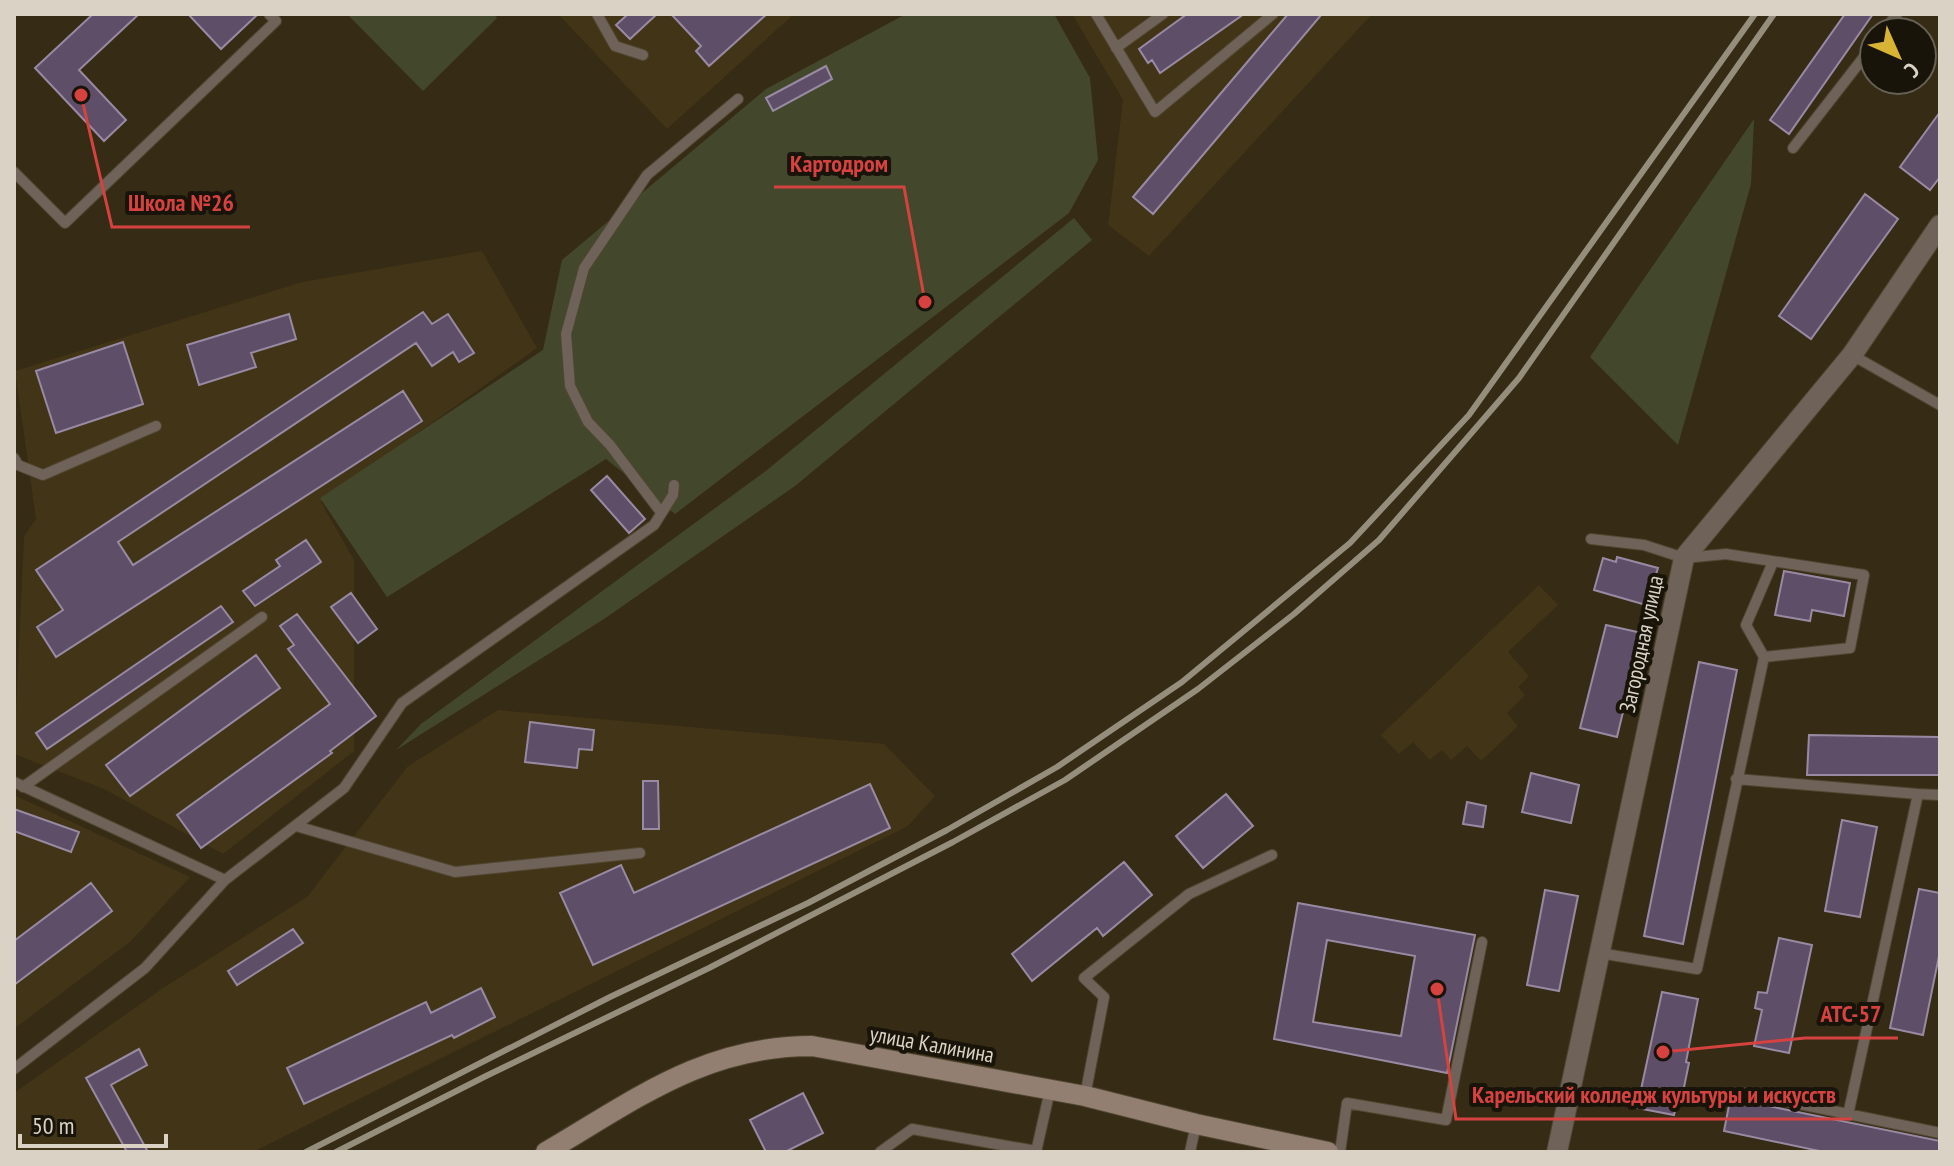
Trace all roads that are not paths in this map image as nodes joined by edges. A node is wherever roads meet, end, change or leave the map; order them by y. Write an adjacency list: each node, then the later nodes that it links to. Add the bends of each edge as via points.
1 (269, 14): 11 (lane, via 276,21 65,223)
2 (597, 14): 7 (lane, via 615,46)
3 (1096, 14): 6 (lane)
4 (1163, 14): 6 (lane)
5 (1273, 14): 6 (lane, via 1155,112)
6 (1116, 48)
7 (643, 55)
8 (1858, 65): 10 (lane)
9 (738, 99): 18 (lane, via 647,175 584,268 566,334 570,386 588,422)
10 (1793, 148)
11 (14, 172)
12 (1940, 225): 13 (street, Загородная улица)
13 (1852, 355): 14 (lane); 20 (street, Загородная улица)
14 (1940, 405)
15 (156, 426): 16 (lane, via 43,475 18,465)
16 (14, 458)
17 (674, 485): 18 (lane)
18 (660, 511): 28 (lane, via 654,525 402,703 344,788)
19 (1591, 539): 20 (lane, via 1644,545)
20 (1684, 558): 21 (lane, via 1726,554); 33 (street, Загородная улица)
21 (1773, 562): 23 (lane, via 1746,625); 23 (lane, via 1864,575 1850,648)
22 (262, 617): 25 (lane)
23 (1764, 657): 24 (lane)
24 (1736, 779): 26 (lane); 33 (lane, via 1697,969)
25 (18, 785): 31 (lane)
26 (1918, 794): 27 (lane); 38 (lane)
27 (1940, 795)
28 (296, 826): 29 (lane, via 455,872); 31 (lane)
29 (640, 853)
30 (1272, 855): 37 (lane, via 1189,894 1084,978 1104,997)
31 (225, 880): 34 (lane, via 145,968)
32 (1482, 942): 46 (lane, via 1446,1120 1347,1103)
33 (1599, 953): 47 (street, Загородная улица)
34 (14, 1069)
35 (1050, 1090): 37 (main road, улица Калинина); 41 (lane); 42 (main road, улица Калинина, via 812,1046 777,1046 713,1060 676,1076)
36 (1746, 1093): 38 (lane)
37 (1085, 1096): 39 (main road, улица Калинина)
38 (1848, 1115): 40 (lane)
39 (1196, 1124): 44 (lane); 45 (main road, улица Калинина)
40 (1940, 1133)
41 (1036, 1151): 43 (lane, via 912,1129)
42 (546, 1152)
43 (880, 1152)
44 (1190, 1152)
45 (1328, 1152)
46 (1340, 1152)
47 (1557, 1152)

